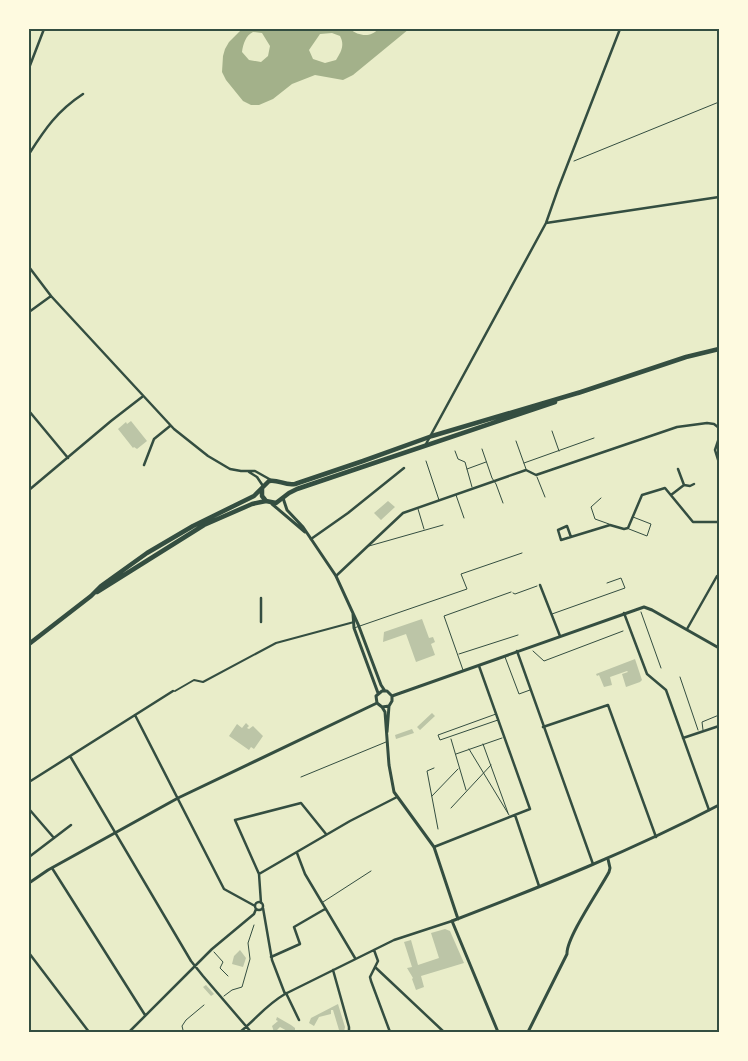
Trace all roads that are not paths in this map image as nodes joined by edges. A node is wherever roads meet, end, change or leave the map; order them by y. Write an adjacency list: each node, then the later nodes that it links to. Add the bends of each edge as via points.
1 (44, 29): 3 (street)
2 (620, 29): 7 (street)
3 (29, 68)
4 (83, 94): 5 (street, via 53,118)
5 (29, 154)
6 (719, 197): 7 (street)
7 (546, 223): 18 (street)
8 (29, 267): 9 (street)
9 (51, 296): 10 (street); 13 (street)
10 (29, 312)
11 (719, 349): 12 (main road)
12 (580, 392): 18 (main road); 22 (main road)
13 (142, 397): 15 (street); 26 (street)
14 (29, 411): 26 (street)
15 (170, 426): 31 (street, via 154,439); 36 (street, via 230,469)
16 (719, 428): 37 (street, via 707,423 677,427)
17 (552, 431): 25 (lane)
18 (432, 436): 22 (street); 40 (main road, via 295,484)
19 (594, 438): 25 (lane)
20 (719, 438): 30 (street, via 715,450)
21 (516, 442): 29 (lane)
22 (424, 446): 48 (main road, via 297,489)
23 (482, 449): 28 (lane)
24 (456, 451): 33 (lane)
25 (559, 451): 29 (lane)
26 (68, 458): 45 (street)
27 (426, 461): 51 (lane)
28 (486, 462): 33 (lane); 39 (lane)
29 (524, 463): 35 (lane)
30 (719, 463)
31 (144, 465)
32 (404, 468): 64 (street)
33 (466, 469): 44 (lane)
34 (678, 469): 42 (street)
35 (526, 470): 37 (street); 39 (street)
36 (248, 471): 38 (street); 43 (street)
37 (536, 475): 49 (lane)
38 (272, 480): 40 (main road); 43 (main road)
39 (494, 481): 44 (street); 53 (lane)
40 (282, 484): 48 (main road, via 285,490)
41 (694, 484): 42 (street)
42 (684, 485): 47 (street)
43 (263, 487): 52 (main road, via 262,496); 72 (main road, via 251,498 147,552)
44 (473, 489): 46 (street)
45 (29, 490)
46 (456, 495): 51 (street); 56 (lane)
47 (671, 495): 55 (street, via 665,488 642,495); 57 (street, via 693,522)
48 (283, 497): 52 (main road, via 276,503); 62 (street, via 287,510)
49 (545, 497)
50 (601, 498): 59 (lane, via 591,507 595,519)
51 (439, 500): 54 (street)
52 (268, 502): 62 (street); 72 (main road, via 254,503 204,526)
53 (503, 503)
54 (418, 508): 61 (lane); 65 (street, via 398,517)
55 (633, 517): 60 (street); 60 (lane, via 651,524 647,536)
56 (464, 518)
57 (719, 522)
58 (443, 525): 61 (lane)
59 (610, 525): 60 (street); 63 (street)
60 (628, 528)
61 (425, 530): 65 (lane)
62 (307, 533): 64 (street)
63 (571, 537): 63 (street, via 561,540 558,530 568,526)
64 (311, 539): 68 (street)
65 (368, 546): 68 (street)
66 (522, 553): 79 (lane, via 461,574 467,589)
67 (719, 575): 81 (street)
68 (336, 576): 74 (street)
69 (607, 583): 76 (lane, via 621,578 625,588)
70 (540, 585): 76 (street)
71 (511, 592): 88 (lane, via 444,616)
72 (91, 596): 83 (main road)
73 (261, 598): 77 (street)
74 (352, 610): 78 (street); 79 (street)
75 (624, 613): 81 (street, via 648,608); 82 (street); 105 (street, via 647,674 666,690)
76 (552, 614): 82 (street)
77 (261, 622)
78 (354, 622): 80 (street); 90 (street, via 276,643 203,682 194,680)
79 (359, 626): 80 (lane); 91 (street)
80 (354, 628): 92 (street)
81 (686, 629): 84 (street)
82 (560, 636): 85 (street)
83 (29, 644)
84 (719, 648)
85 (517, 652): 86 (street); 89 (street)
86 (505, 656): 87 (street); 89 (lane, via 519,694)
87 (479, 666): 88 (street); 97 (street)
88 (463, 670): 93 (street)
89 (531, 690): 102 (street)
90 (175, 691): 99 (street)
91 (385, 691): 92 (street); 93 (street)
92 (378, 694): 94 (street)
93 (392, 696): 95 (street)
94 (377, 703): 96 (street); 111 (street)
95 (388, 706): 96 (street); 103 (street)
96 (382, 707): 103 (street)
97 (496, 714): 100 (street); 100 (lane, via 438,735 440,740)
98 (719, 715): 104 (lane, via 702,722)
99 (135, 716): 107 (street); 111 (street)
100 (499, 720): 115 (street, via 530,809)
101 (719, 726): 104 (street)
102 (543, 727): 119 (street, via 608,705); 125 (street)
103 (387, 732): 106 (street)
104 (701, 732): 105 (street)
105 (683, 738): 114 (street)
106 (388, 742): 108 (lane); 110 (street, via 391,780)
107 (70, 756): 109 (street); 117 (street)
108 (301, 777)
109 (29, 782)
110 (397, 797): 118 (street); 121 (street)
111 (178, 798): 117 (street); 133 (street, via 224,889)
112 (719, 805): 114 (street)
113 (29, 808): 120 (street)
114 (709, 810): 119 (street)
115 (515, 815): 121 (street); 130 (street)
116 (71, 825): 120 (street)
117 (117, 833): 126 (street); 142 (street)
118 (326, 834): 122 (street); 128 (street, via 301,803 235,820)
119 (656, 837): 124 (street)
120 (54, 838): 123 (street)
121 (434, 847): 136 (street)
122 (296, 853): 128 (street); 131 (street)
123 (29, 857)
124 (608, 859): 125 (street); 157 (street, via 609,872 567,948 567,954)
125 (593, 865): 130 (street)
126 (52, 868): 129 (street); 146 (street)
127 (371, 871): 131 (lane)
128 (259, 874): 132 (street)
129 (29, 884)
130 (539, 886): 136 (street)
131 (322, 902): 135 (street)
132 (261, 903): 133 (street); 134 (street)
133 (256, 907): 134 (street); 142 (street, via 254,914)
134 (263, 908): 140 (street)
135 (325, 908): 140 (street, via 294,927 300,944); 141 (street)
136 (458, 919): 137 (street)
137 (452, 921): 138 (street); 156 (street)
138 (374, 950): 141 (street); 143 (street, via 378,957)
139 (29, 952): 149 (street)
140 (271, 957): 145 (street)
141 (355, 959): 144 (street)
142 (195, 965): 146 (street); 148 (street)
143 (375, 967): 154 (street, via 370,977); 155 (street)
144 (334, 970): 145 (street); 153 (street)
145 (285, 994): 147 (street); 148 (street, via 269,1003)
146 (145, 1016): 150 (street)
147 (299, 1020)
148 (246, 1027): 151 (street); 152 (street)
149 (89, 1032)
150 (129, 1032)
151 (240, 1032)
152 (251, 1032)
153 (349, 1032)
154 (390, 1032)
155 (444, 1032)
156 (498, 1032)
157 (528, 1032)

